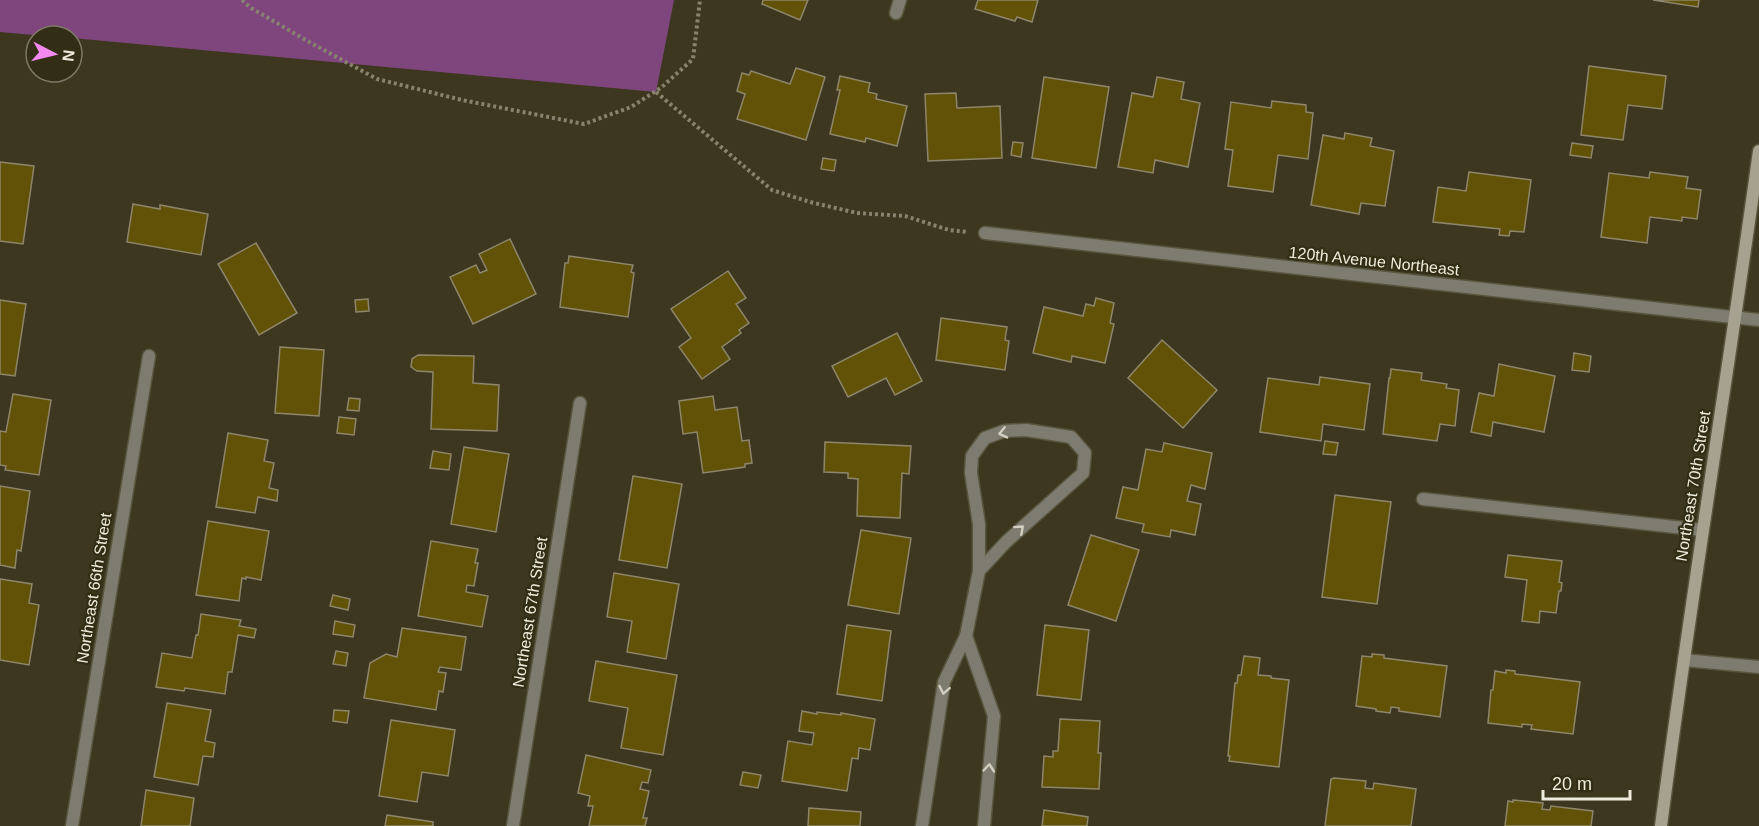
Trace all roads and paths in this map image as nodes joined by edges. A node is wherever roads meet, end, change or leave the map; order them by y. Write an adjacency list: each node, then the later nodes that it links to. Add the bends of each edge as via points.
1 (242, 0): 5 (path, via 377,79 462,100 584,124 631,107)
2 (700, 0): 5 (path, via 693,59)
3 (900, 0): 4 (street)
4 (896, 13)
5 (656, 92): 7 (path, via 772,190 857,213 905,216 949,230)
6 (1759, 151): 8 (main road, Northeast 70th Street)
7 (985, 233): 8 (street, 120th Avenue Northeast)
8 (1736, 318): 9 (street, 120th Avenue Northeast); 13 (main road, Northeast 70th Street)
9 (1759, 320)
10 (150, 356): 18 (street, Northeast 66th Street)
11 (580, 403): 19 (street, Northeast 67th Street)
12 (1423, 499): 13 (street)
13 (1702, 530): 16 (main road, Northeast 70th Street)
14 (979, 572): 14 (street, one-way to 14, via 1006,542 1083,473 1085,453 1071,438 1026,430 1004,431 985,438 972,456); 15 (street)
15 (966, 636): 20 (street, one-way to 20, via 944,682); 21 (street, one-way to 15, via 994,716)
16 (1684, 660): 17 (street); 22 (main road, Northeast 70th Street)
17 (1759, 667)
18 (72, 826)
19 (513, 826)
20 (922, 826)
21 (984, 826)
22 (1661, 826)

